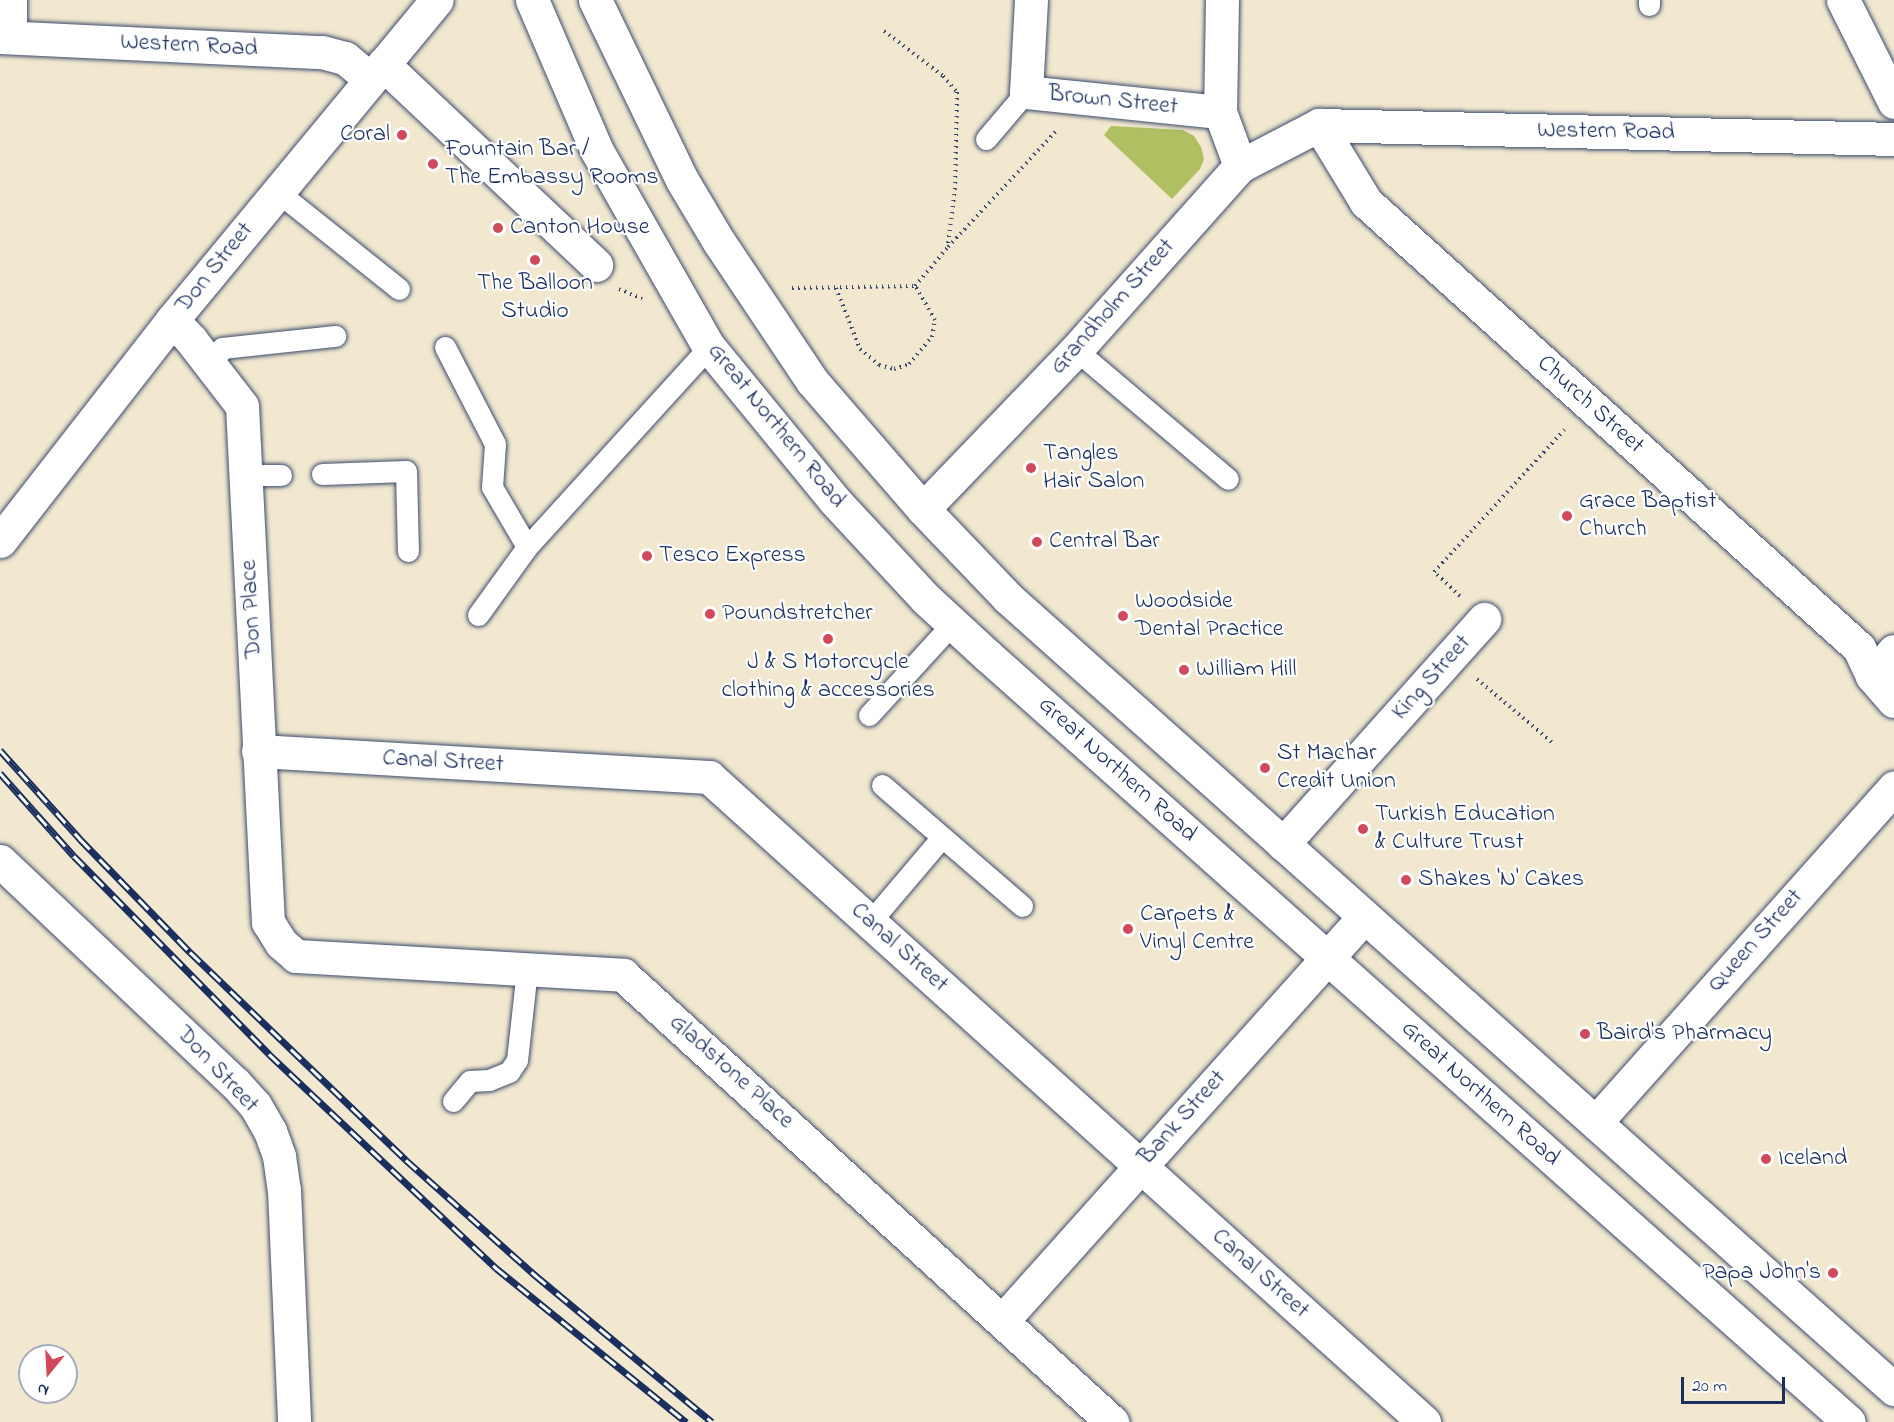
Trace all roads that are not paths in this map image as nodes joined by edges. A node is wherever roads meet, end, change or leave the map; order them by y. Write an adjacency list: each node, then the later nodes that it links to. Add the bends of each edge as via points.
1 (10, 0): 8 (street)
2 (437, 0): 9 (street, Don Street)
3 (532, 0): 23 (street, Great Northern Road, via 597,151)
4 (595, 0): 30 (street, via 682,180 750,289 812,381)
5 (1031, 0): 10 (street, Brown Street)
6 (1222, 0): 12 (street)
7 (1843, 0): 11 (street)
8 (5, 37): 9 (street, Western Road, via 322,52)
9 (377, 71): 17 (street, Don Street); 18 (street)
10 (1026, 92): 12 (street, Brown Street); 15 (lane)
11 (1894, 102)
12 (1220, 112): 16 (street)
13 (1319, 125): 14 (street, Western Road); 16 (street, Grandholm Street); 38 (street, Church Street, via 1366,202 1859,648)
14 (1894, 139)
15 (986, 140)
16 (1240, 166): 24 (street, Grandholm Street)
17 (278, 192): 19 (lane); 20 (street, Don Street)
18 (596, 265)
19 (399, 289)
20 (172, 320): 25 (street, Don Place); 31 (street, Don Street)
21 (335, 336): 25 (lane, via 222,348)
22 (445, 347): 32 (lane, via 495,444 492,487)
23 (708, 347): 32 (lane); 36 (street, Great Northern Road, via 835,501)
24 (1076, 350): 29 (lane); 30 (street, Grandholm Street)
25 (211, 366): 27 (street, Don Place, via 242,406)
26 (322, 474): 33 (lane, via 406,471)
27 (245, 475): 28 (lane); 41 (street, Don Place)
28 (281, 475)
29 (1228, 479)
30 (923, 509): 45 (street, via 1008,598)
31 (0, 541)
32 (526, 548): 34 (lane)
33 (408, 551)
34 (478, 615)
35 (1484, 620): 45 (street, King Street)
36 (953, 623): 40 (lane); 51 (street, Great Northern Road)
37 (1894, 651): 38 (street)
38 (1872, 676): 39 (street)
39 (1894, 701)
40 (869, 715)
41 (258, 750): 49 (street, Don Place); 50 (street, Canal Street, via 709,777)
42 (882, 785): 44 (lane)
43 (1894, 788): 54 (street, Queen Street)
44 (942, 837): 47 (lane); 50 (lane)
45 (1283, 844): 48 (street)
46 (0, 861): 58 (street, Don Street, via 221,1069 255,1105 270,1131 284,1190)
47 (1022, 906)
48 (1364, 916): 51 (street, Bank Street); 54 (street)
49 (268, 922): 52 (street, Gladstone Place, via 281,943 296,956)
50 (870, 922): 55 (street, Canal Street)
51 (1327, 957): 55 (street, Bank Street); 61 (street, Great Northern Road)
52 (527, 969): 53 (lane, via 517,1060 509,1072 489,1080 470,1081); 56 (street, Gladstone Place, via 624,975)
53 (453, 1101)
54 (1596, 1122): 57 (street)
55 (1140, 1166): 56 (street, Bank Street); 60 (street, Canal Street)
56 (1003, 1320): 59 (street, Gladstone Place)
57 (1894, 1389)
58 (294, 1422)
59 (1113, 1422)
60 (1424, 1422)
61 (1849, 1422)

